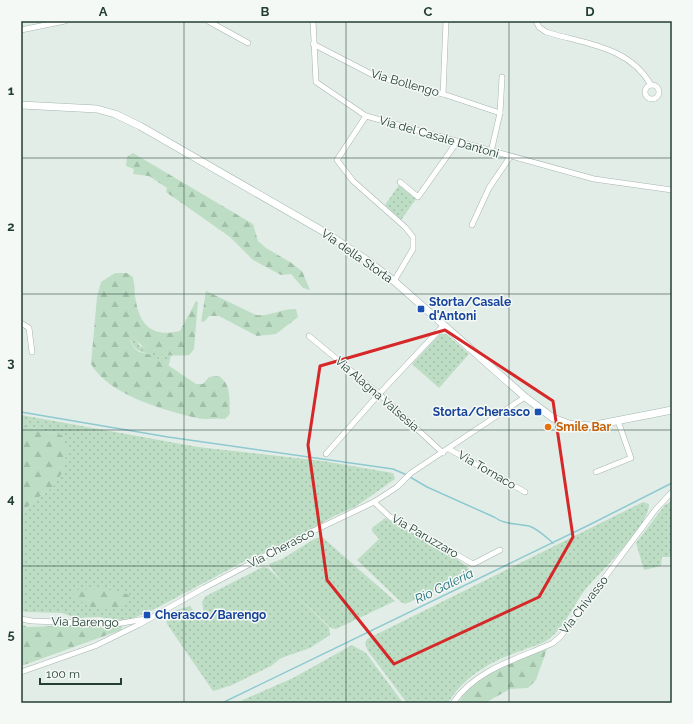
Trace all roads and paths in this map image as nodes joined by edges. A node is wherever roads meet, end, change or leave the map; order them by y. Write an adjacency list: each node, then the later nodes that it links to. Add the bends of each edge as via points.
1 (66, 21): 6 (street)
2 (208, 21): 7 (street)
3 (313, 21): 8 (street)
4 (446, 21): 11 (street)
5 (536, 21): 10 (street, via 546,32 601,46 624,56 638,66)
6 (21, 30)
7 (248, 43)
8 (314, 44): 11 (street, Via Bollengo, via 372,75); 14 (street, via 316,82)
9 (502, 77): 13 (street)
10 (651, 85)
11 (443, 94): 13 (street, Via Bollengo)
12 (21, 105): 21 (main road, Via della Storta, via 97,108 124,118 326,233)
13 (500, 112): 16 (street)
14 (366, 116): 15 (street, Via del Casale Dantoni); 21 (street, Via del Casale Dantoni, via 337,160 353,181 405,227 412,237 413,249)
15 (457, 142): 16 (street, Via del Casale Dantoni); 18 (street, via 418,197)
16 (491, 152): 17 (street, Via del Casale Dantoni)
17 (510, 157): 19 (street, Via del Casale Dantoni, via 594,179); 20 (street, via 490,188)
18 (400, 182)
19 (672, 190)
20 (472, 225)
21 (394, 281): 23 (main road, Via della Storta)
22 (21, 323): 25 (street, via 29,328)
23 (443, 326): 26 (street); 27 (main road, Via della Storta)
24 (310, 336): 26 (street, Via Alagna Valsesia)
25 (32, 352)
26 (379, 394): 31 (street, Via Alagna Valsesia); 32 (street)
27 (525, 397): 29 (main road, Via della Storta, via 553,418 569,424 590,426); 30 (street, Via Cherasco)
28 (672, 410): 29 (main road, Via della Storta)
29 (618, 421): 33 (street, via 631,458)
30 (449, 449): 31 (street, Via Cherasco); 34 (street, Via Tornaco)
31 (443, 453): 36 (street, Via Cherasco, via 411,473)
32 (326, 454)
33 (596, 472)
34 (525, 492)
35 (672, 492): 41 (street, Via Chivasso, via 656,508 562,636 553,643 486,673 466,686)
36 (374, 502): 37 (street, Via Paruzzaro, via 390,517 473,564); 39 (street, Via Cherasco, via 309,533)
37 (500, 550)
38 (21, 619): 39 (street, Via Barengo, via 116,624)
39 (150, 619): 40 (street, Via Cherasco, via 95,646)
40 (21, 672)
41 (453, 703)

